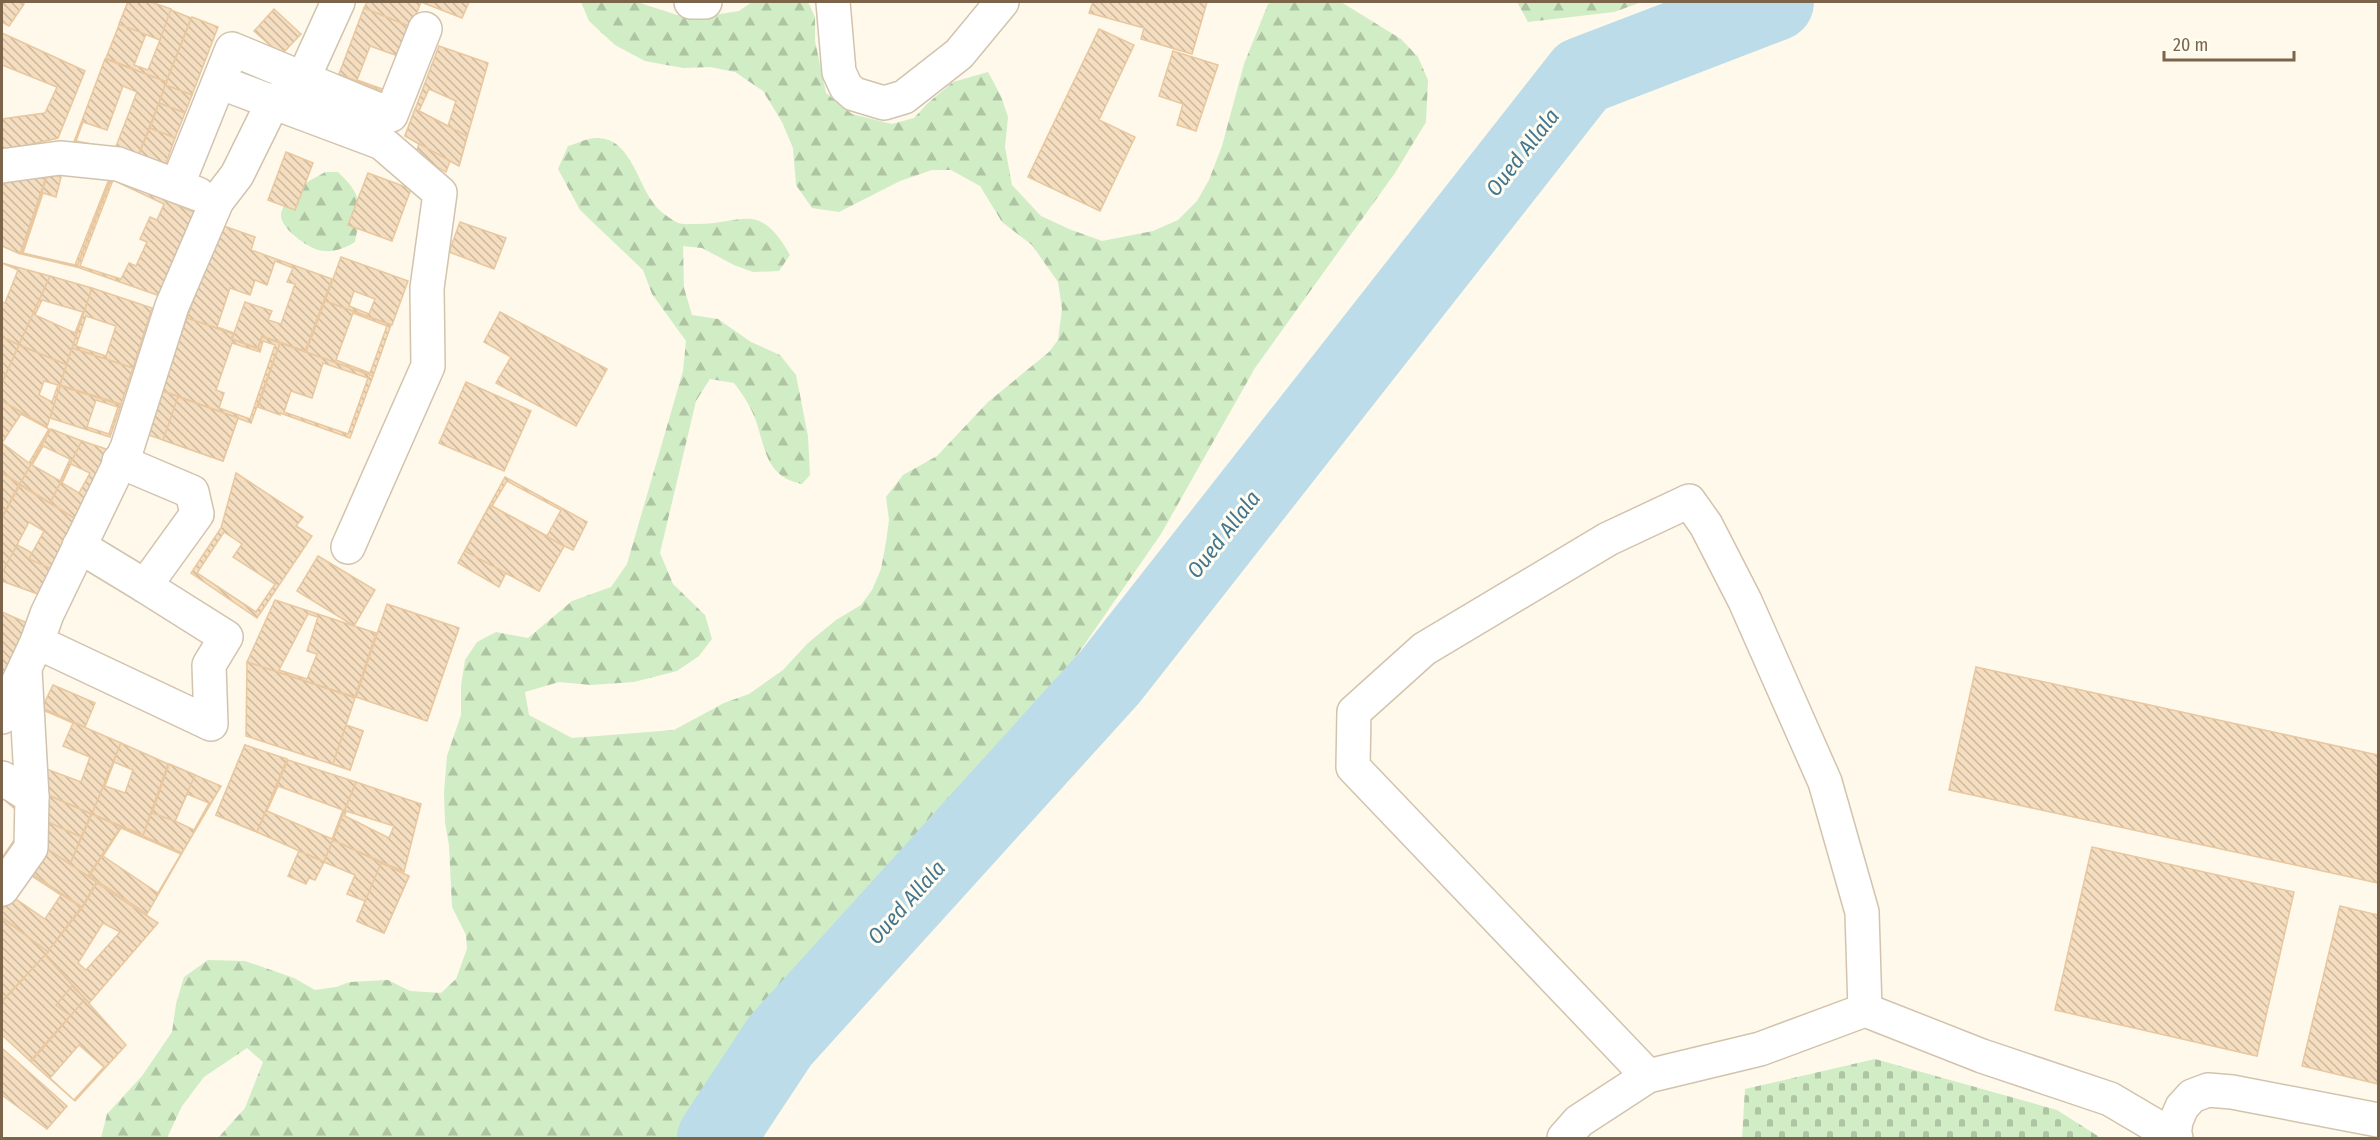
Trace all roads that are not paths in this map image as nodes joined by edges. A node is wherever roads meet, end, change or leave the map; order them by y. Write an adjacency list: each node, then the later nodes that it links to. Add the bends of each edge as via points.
1 (338, 2): 7 (street)
2 (691, 2): 3 (street)
3 (705, 2)
4 (834, 2): 5 (street, via 839,72 846,87 854,94 884,103 904,97 959,54)
5 (1002, 2)
6 (425, 29): 10 (street)
7 (303, 80): 8 (street, via 232,49); 9 (street); 10 (street)
8 (219, 82): 9 (street); 12 (street)
9 (272, 104): 10 (street); 13 (street, via 237,175)
10 (387, 129): 16 (street, via 440,193 427,288 428,366)
11 (2, 166): 12 (street, via 60,158 118,164)
12 (177, 186): 13 (street)
13 (217, 201): 14 (street, via 172,306 127,448)
14 (119, 461): 15 (street); 17 (street, via 192,492 197,514)
15 (80, 546): 17 (street); 18 (street)
16 (348, 547)
17 (145, 586): 18 (street, via 226,637 209,665 211,724)
18 (31, 654): 19 (street); 21 (street)
19 (2, 717)
20 (2, 778): 21 (street)
21 (32, 797): 22 (street, via 31,848)
22 (2, 889)
23 (1865, 1010): 24 (street, via 1760,1049); 24 (street, via 1862,912 1825,782 1745,601 1706,525 1689,501 1608,539 1424,649 1354,712 1353,767); 26 (street, via 1982,1056 2110,1099)
24 (1648, 1076): 27 (street, via 1579,1121)
25 (2379, 1120): 26 (street, via 2208,1089 2192,1096 2182,1107)
26 (2175, 1137)
27 (1564, 1138)

